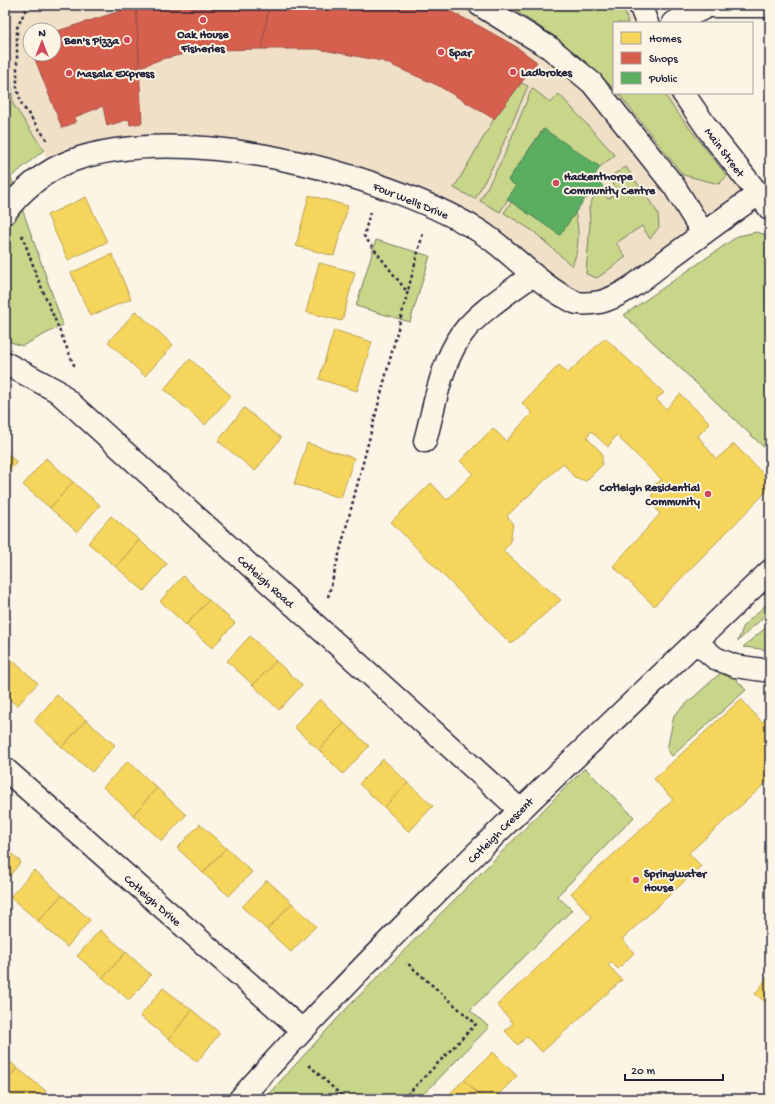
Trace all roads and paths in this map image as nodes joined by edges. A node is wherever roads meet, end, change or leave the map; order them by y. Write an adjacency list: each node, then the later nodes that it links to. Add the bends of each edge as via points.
1 (30, 5): 8 (path, via 17,28 17,89 22,105)
2 (480, 5): 13 (street, via 550,48 592,83 674,186)
3 (640, 5): 5 (street)
4 (770, 6): 6 (street, via 708,6)
5 (647, 22)
6 (675, 22)
7 (684, 94): 10 (street, Main Street)
8 (64, 165): 9 (street, Four Wells Drive, via 70,161 113,150 170,146 223,150 283,160); 12 (street, Four Wells Drive, via 36,180)
9 (377, 185): 11 (street, Four Wells Drive); 15 (path, via 364,236)
10 (764, 202): 13 (street, Four Wells Drive)
11 (430, 206): 14 (street, Four Wells Drive, via 477,230); 15 (path)
12 (8, 209): 17 (path, via 74,365)
13 (703, 233): 14 (street, Four Wells Drive, via 629,288 600,302 577,303 549,288)
14 (533, 275): 18 (street, via 490,306 462,333 445,365)
15 (408, 294): 20 (path)
16 (5, 363): 17 (street, Cotleigh Road)
17 (57, 391): 20 (street, Cotleigh Road)
18 (425, 441)
19 (770, 571): 21 (street, Cotleigh Crescent)
20 (320, 629): 24 (street, Cotleigh Road)
21 (696, 642): 22 (street, via 715,658 735,666); 24 (street, Cotleigh Crescent)
22 (770, 672)
23 (5, 769): 26 (street, Cotleigh Drive)
24 (520, 810): 25 (street, Cotleigh Crescent)
25 (386, 944): 26 (street, Cotleigh Crescent); 29 (path, via 476,1024)
26 (295, 1037): 27 (street, Cotleigh Crescent); 28 (path)
27 (240, 1099)
28 (345, 1099)
29 (403, 1099)

